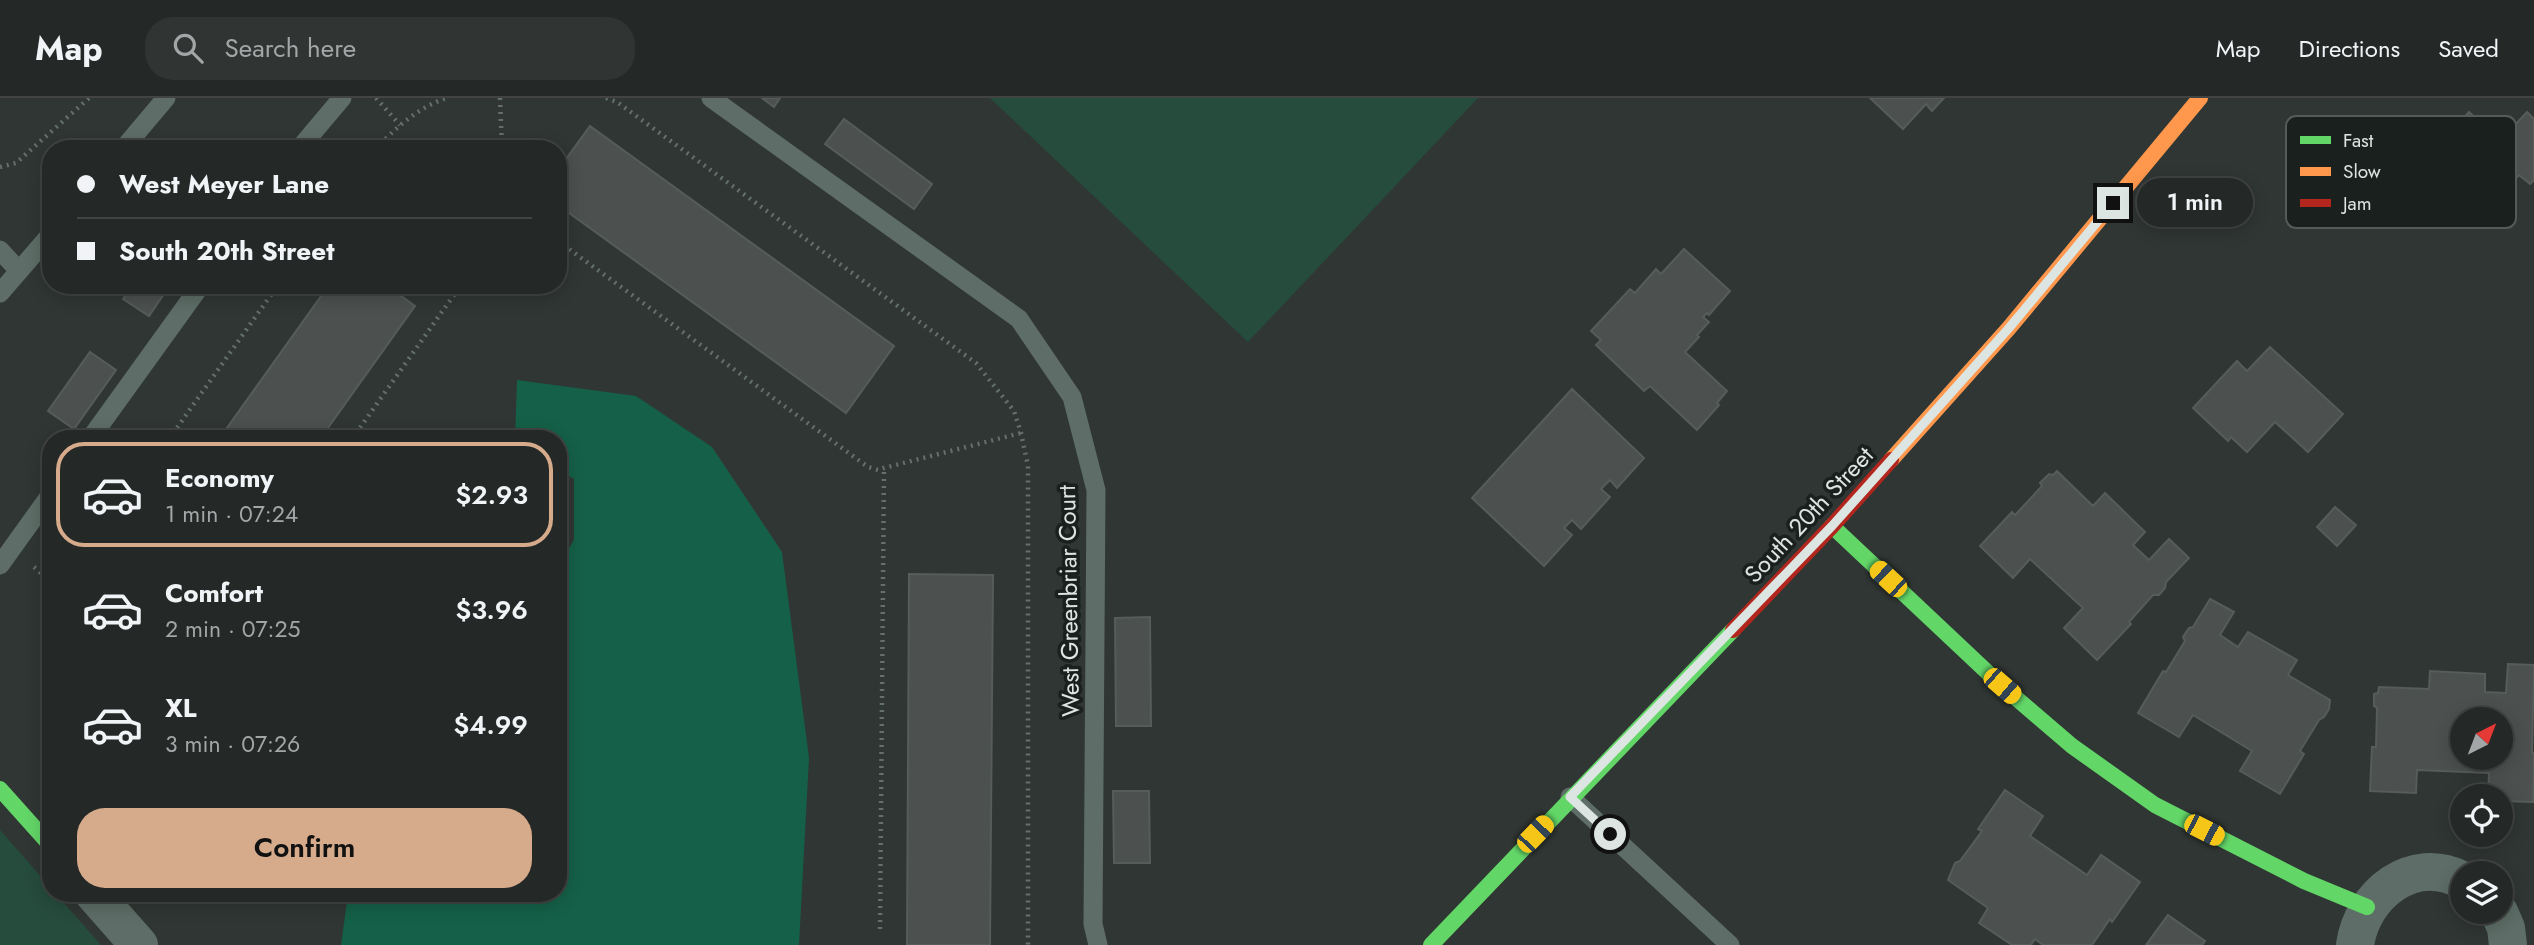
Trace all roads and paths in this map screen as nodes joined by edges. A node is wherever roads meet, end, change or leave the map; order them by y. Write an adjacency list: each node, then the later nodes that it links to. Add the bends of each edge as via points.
1 (89, 98): 15 (path, via 16,163)
2 (166, 98): 11 (lane)
3 (342, 98): 12 (lane)
4 (376, 98): 10 (path)
5 (446, 98): 10 (path)
6 (500, 98): 14 (path)
7 (606, 98): 27 (path, via 976,363 1014,411)
8 (711, 98): 42 (lane, West Greenbriar Court, via 1019,319 1072,397 1096,490 1093,924)
9 (2200, 98): 30 (street, South 20th Street, via 2009,328)
10 (400, 125): 13 (path)
11 (131, 140)
12 (307, 140)
13 (385, 140)
14 (502, 140)
15 (0, 167)
16 (42, 244): 19 (lane)
17 (567, 248): 28 (path, via 868,467)
18 (0, 250): 19 (lane)
19 (19, 271): 20 (lane)
20 (0, 293)
21 (195, 294): 24 (lane)
22 (272, 294): 25 (path)
23 (455, 294): 26 (path)
24 (96, 430)
25 (175, 430)
26 (358, 430)
27 (1021, 433): 28 (path); 41 (path, via 1028,466)
28 (884, 468): 39 (path)
29 (42, 507): 31 (lane)
30 (1832, 526): 33 (street, South 20th Street); 37 (street, via 2002,686 2082,753 2155,804 2304,881)
31 (0, 565)
32 (0, 789): 34 (street)
33 (1570, 797): 43 (street, South 20th Street); 44 (lane)
34 (42, 836)
35 (2450, 875): 37 (street, via 2406,877 2385,888)
36 (101, 902): 40 (street)
37 (2367, 907): 45 (street)
38 (2504, 924): 46 (street)
39 (880, 929)
40 (139, 945)
41 (1028, 945)
42 (1098, 945)
43 (1431, 945)
44 (1730, 945)
45 (2355, 945)
46 (2508, 945)

